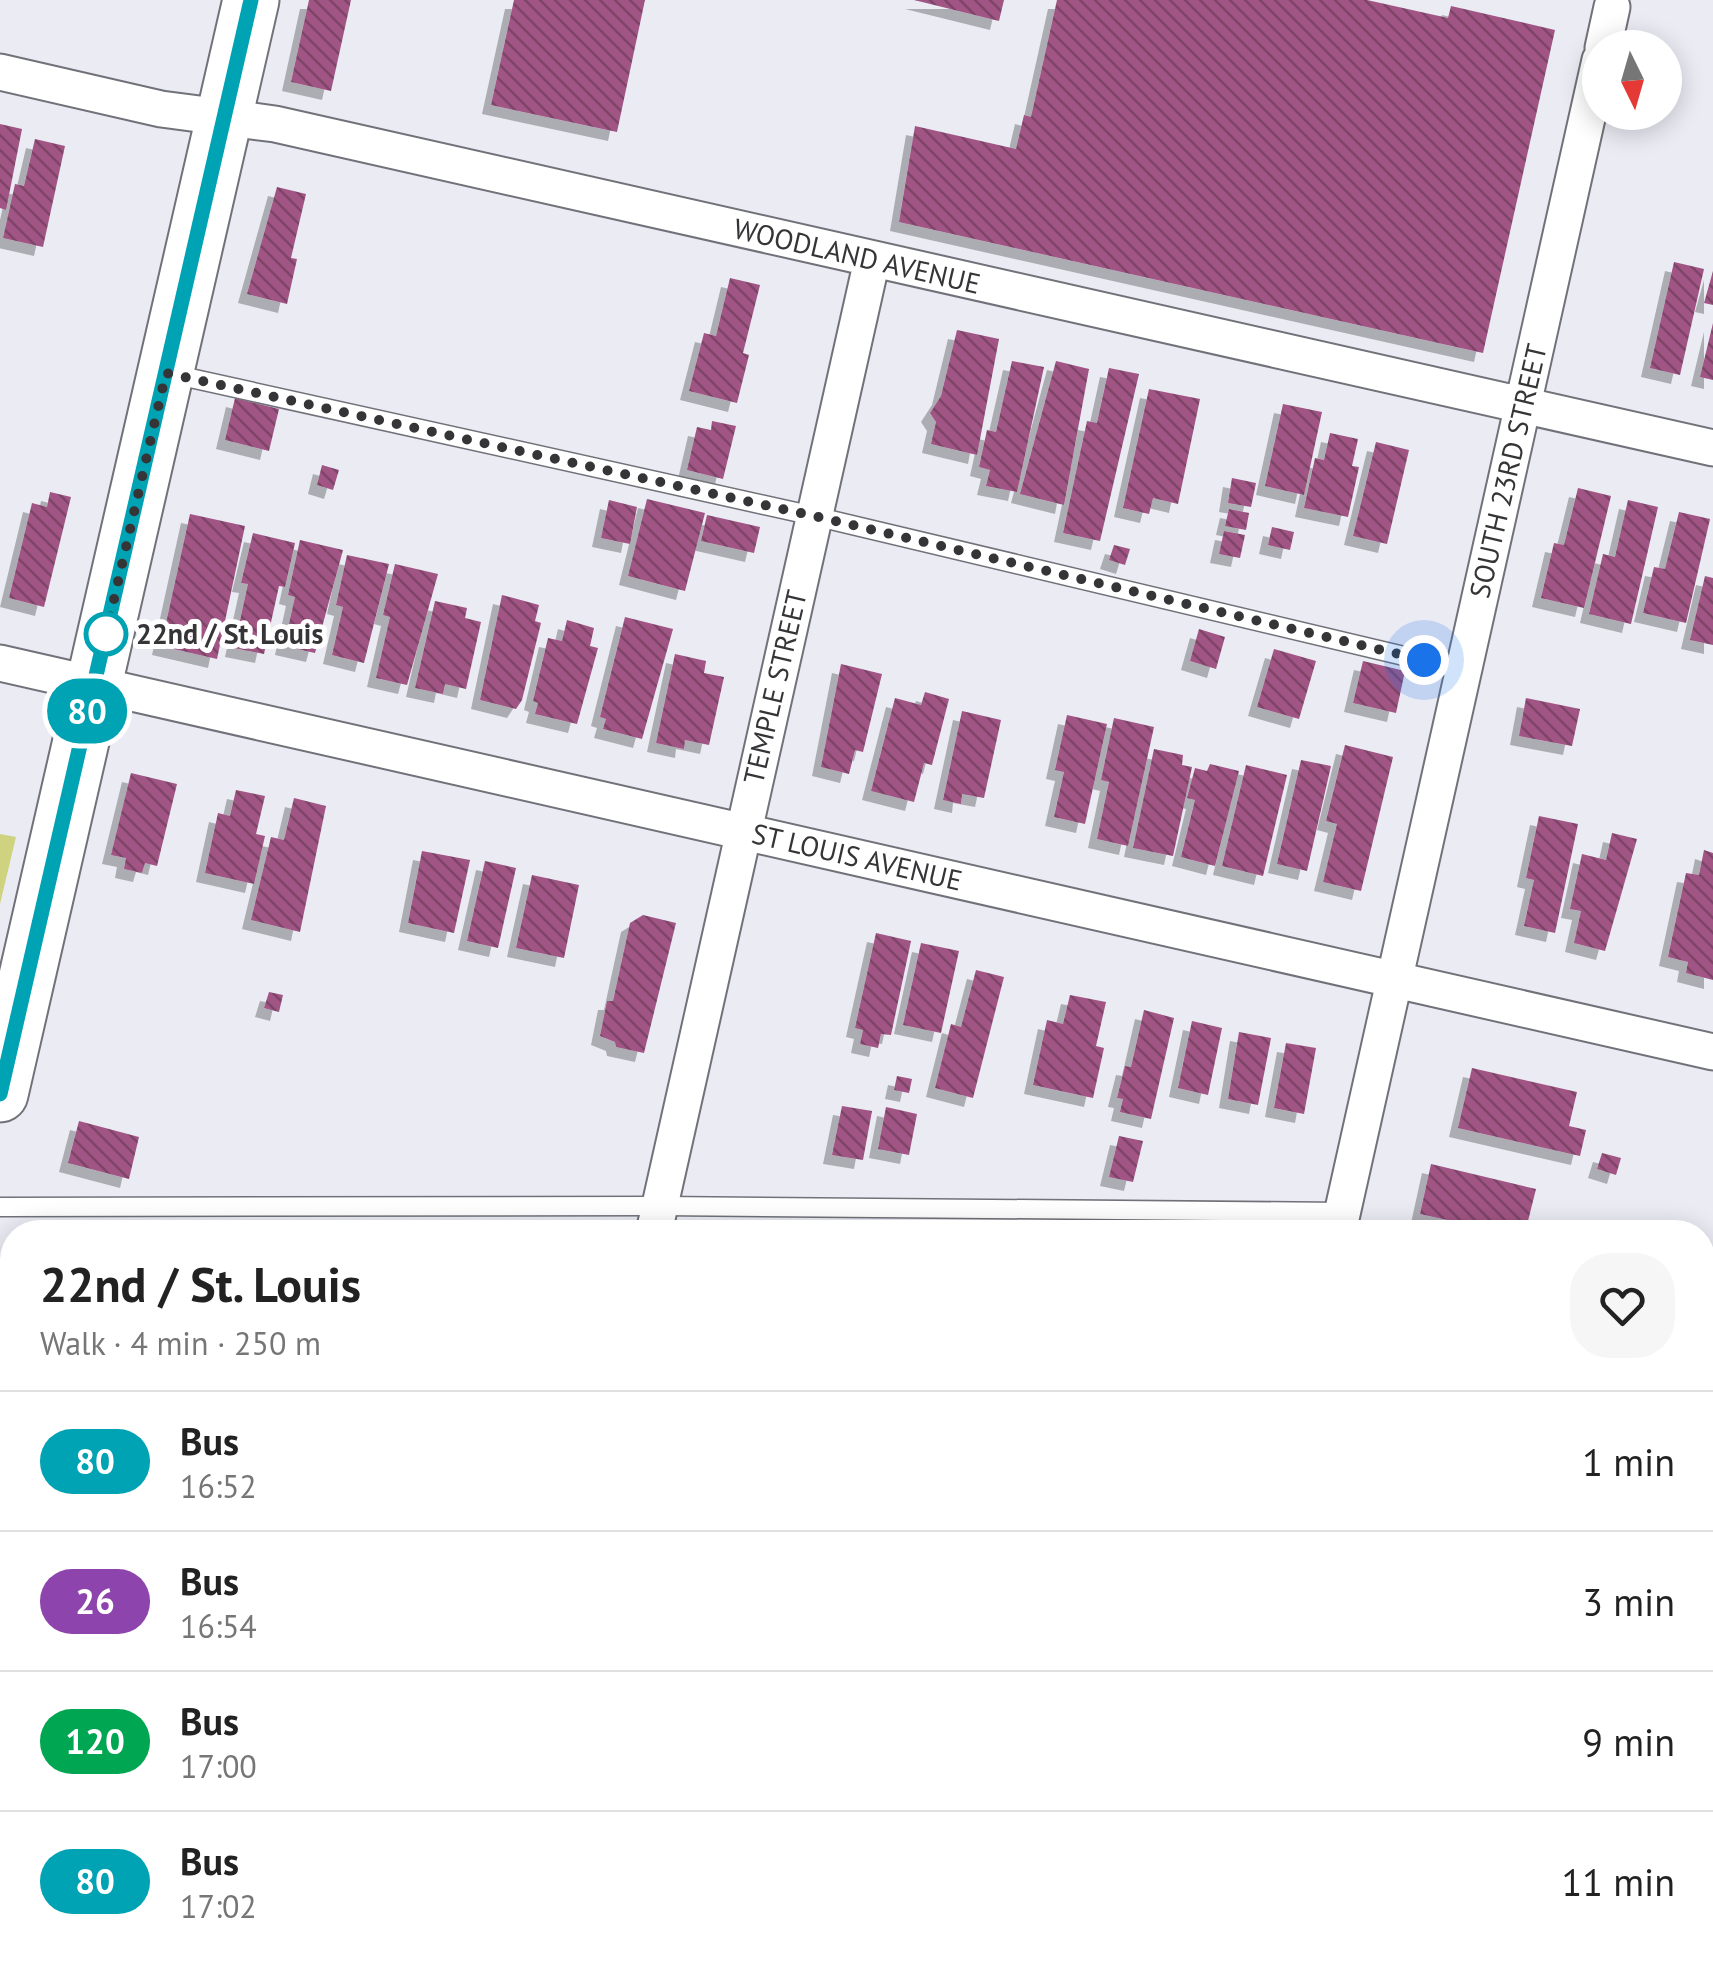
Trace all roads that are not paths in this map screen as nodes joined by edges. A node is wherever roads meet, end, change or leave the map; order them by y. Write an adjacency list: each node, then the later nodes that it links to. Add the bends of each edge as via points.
1 (251, 0): 5 (main road)
2 (1612, 7): 3 (street)
3 (1607, 30)
4 (0, 72): 5 (street, WOODLAND AVENUE)
5 (224, 118): 7 (street, WOODLAND AVENUE, via 276,124); 8 (main road)
6 (1584, 130): 9 (street, SOUTH 23RD STREET)
7 (872, 260): 9 (street, WOODLAND AVENUE); 11 (street, TEMPLE STREET)
8 (166, 373): 11 (lane); 14 (main road)
9 (1522, 405): 10 (street, WOODLAND AVENUE); 13 (street, SOUTH 23RD STREET)
10 (1713, 448)
11 (814, 516): 13 (lane); 15 (street, TEMPLE STREET)
12 (0, 663): 14 (street, ST LOUIS AVENUE)
13 (1463, 670): 16 (street, SOUTH 23RD STREET)
14 (93, 687): 15 (street, ST LOUIS AVENUE); 17 (main road)
15 (742, 831): 16 (street, ST LOUIS AVENUE); 21 (street, TEMPLE STREET)
16 (1393, 980): 18 (street, ST LOUIS AVENUE); 23 (street, SOUTH 23RD STREET)
17 (9, 1008): 19 (main road)
18 (1713, 1052)
19 (0, 1094)
20 (0, 1206): 21 (lane)
21 (658, 1219): 22 (lane)
22 (886, 1220)
23 (1341, 1220)

